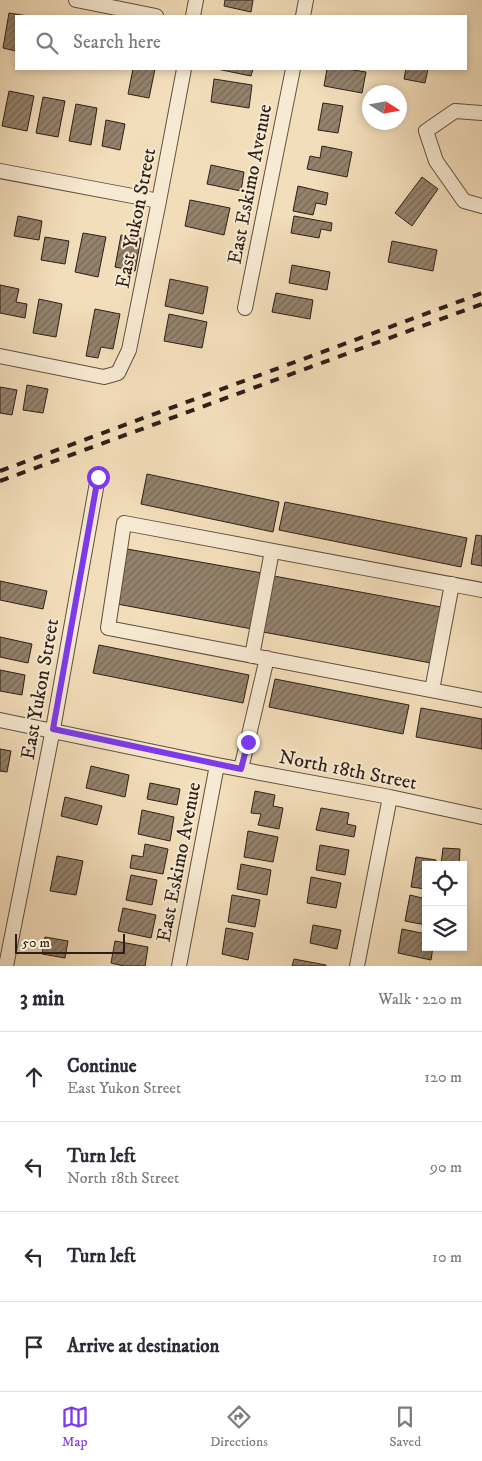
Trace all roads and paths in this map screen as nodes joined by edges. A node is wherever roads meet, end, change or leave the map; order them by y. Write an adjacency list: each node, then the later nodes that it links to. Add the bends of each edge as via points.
1 (76, 0): 4 (street)
2 (196, 0): 5 (street)
3 (306, 0): 6 (street)
4 (151, 15)
5 (193, 15)
6 (303, 15)
7 (184, 70): 11 (street, East Yukon Street)
8 (292, 70): 13 (street, East Eskimo Avenue)
9 (482, 113): 12 (street, via 455,111 426,131 436,161 464,201)
10 (0, 171): 11 (street)
11 (159, 200): 14 (street, East Yukon Street, via 128,350 118,373 104,377)
12 (482, 206)
13 (245, 308)
14 (0, 356)
15 (98, 477): 24 (street, East Yukon Street)
16 (272, 551): 17 (street); 19 (street); 19 (street, via 124,523 108,628)
17 (452, 584): 18 (street); 21 (street)
18 (482, 590)
19 (252, 656): 20 (street)
20 (266, 658): 21 (street); 26 (street)
21 (432, 690): 22 (street)
22 (482, 700)
23 (0, 720): 24 (street, North 18th Street)
24 (53, 729): 25 (street, North 18th Street); 29 (street, East Yukon Street)
25 (217, 765): 26 (street, North 18th Street); 30 (street, East Eskimo Avenue)
26 (241, 769): 27 (street, North 18th Street)
27 (390, 798): 28 (street, North 18th Street); 31 (street)
28 (482, 817)
29 (6, 966)
30 (179, 966)
31 (357, 966)

